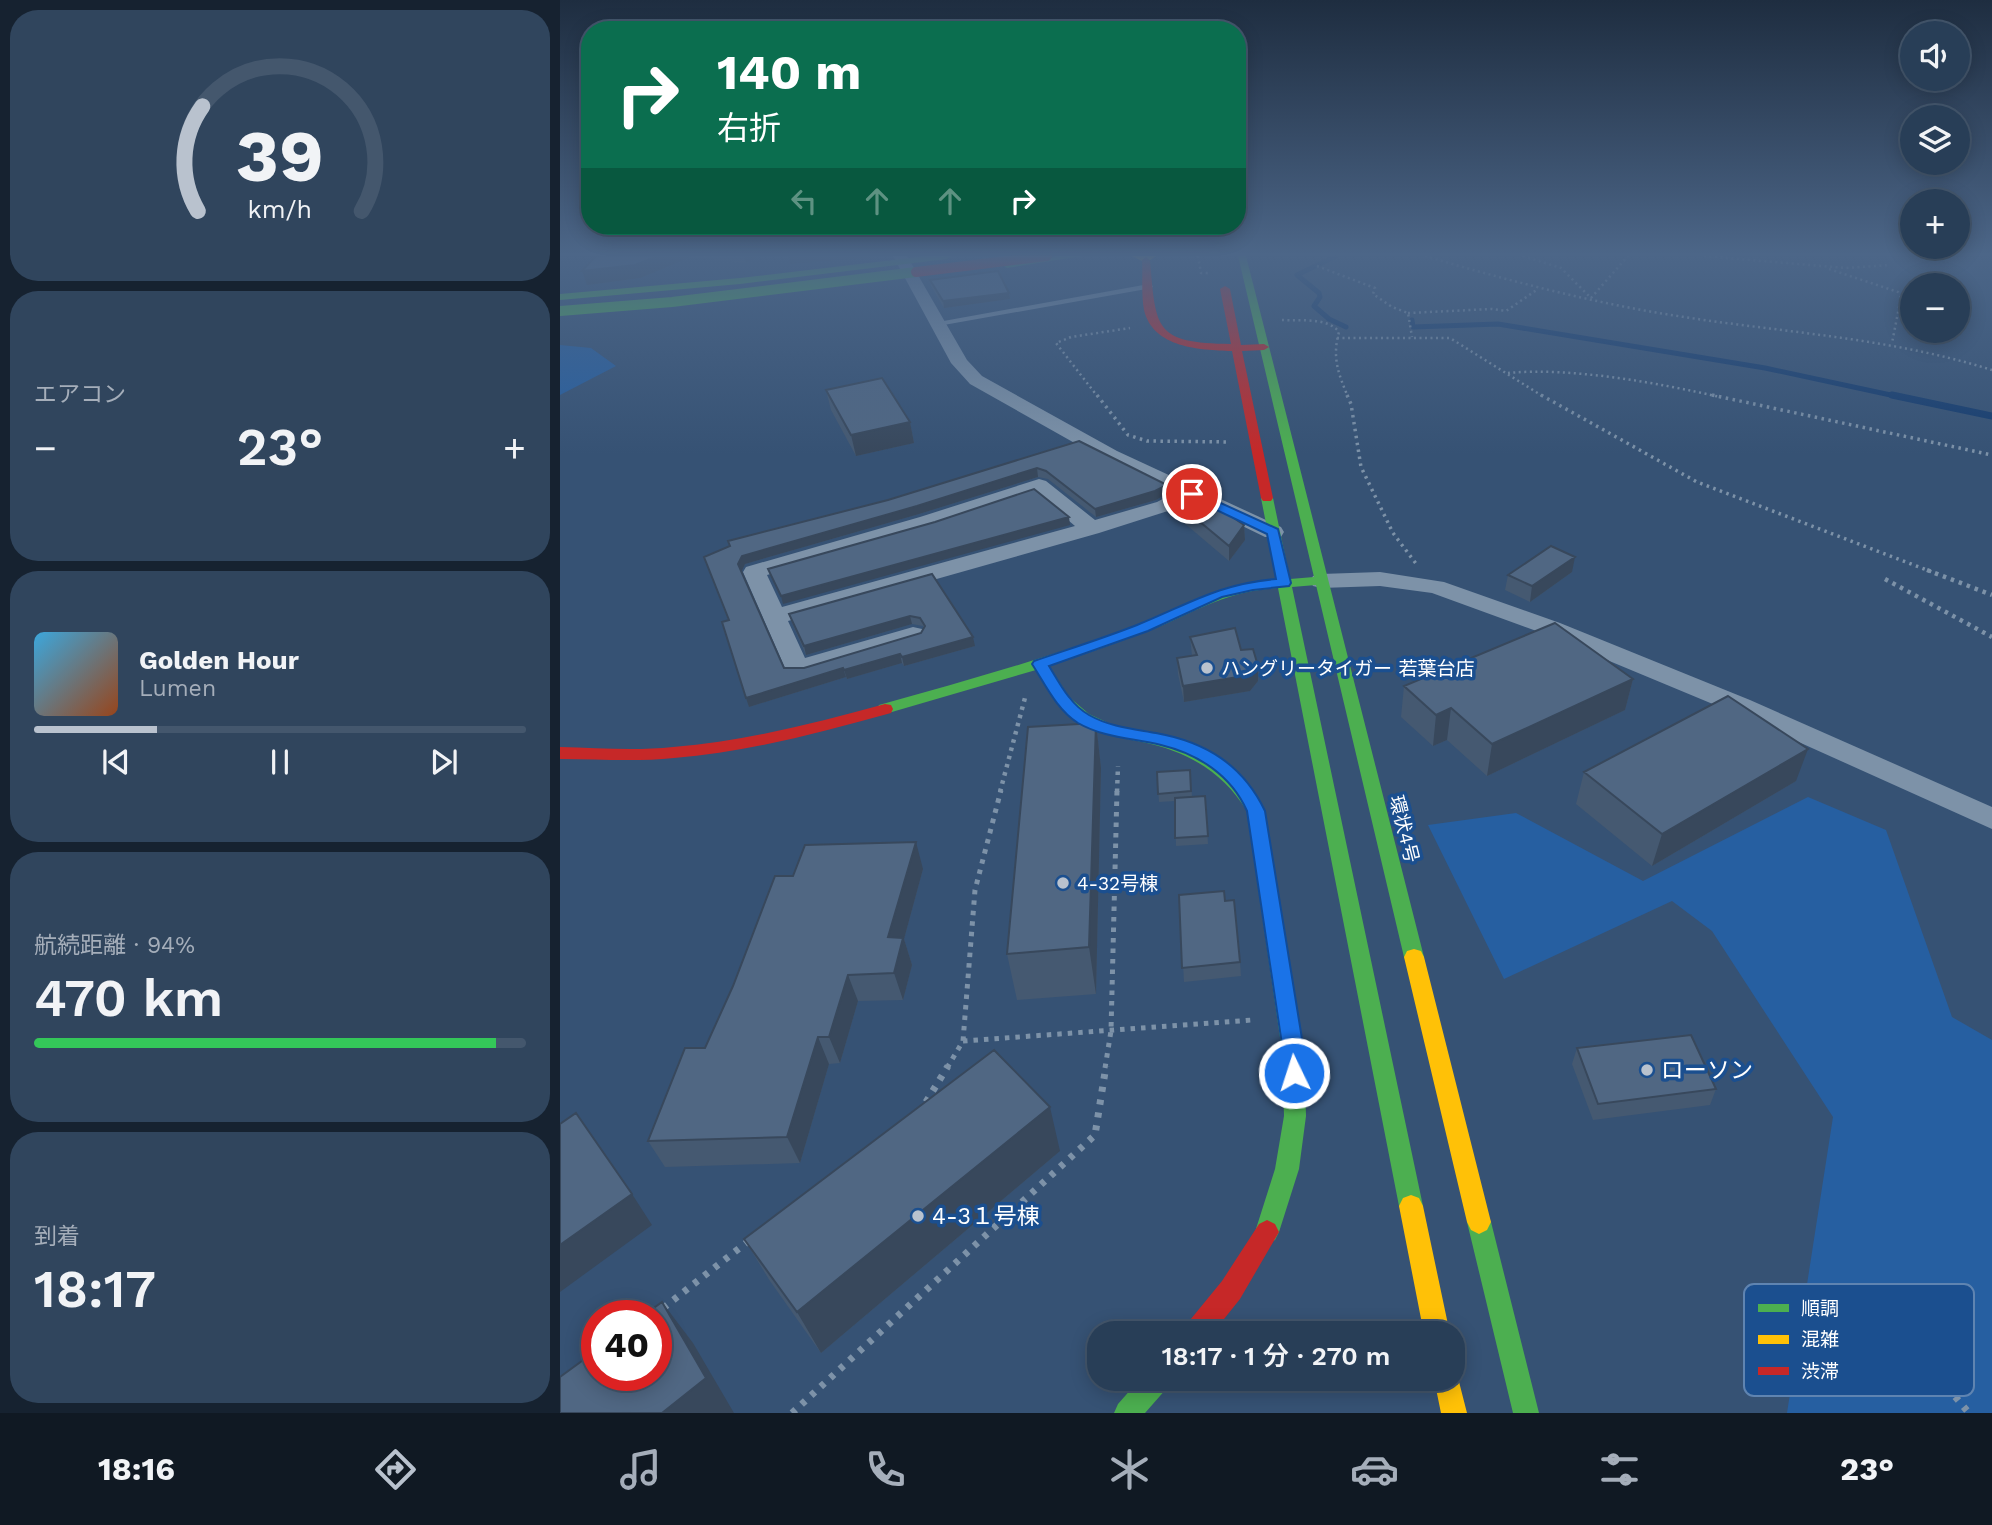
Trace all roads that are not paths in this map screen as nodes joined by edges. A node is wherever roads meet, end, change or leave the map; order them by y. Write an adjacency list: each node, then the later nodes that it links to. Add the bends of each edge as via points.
1 (949, 322): 5 (lane)
2 (1155, 322): 7 (main road, via 1167,336 1179,340)
3 (1229, 322): 7 (main road)
4 (1258, 322): 6 (main road, 環状4号)
5 (938, 324): 8 (street, via 960,363 976,380 1110,455)
6 (1264, 347): 7 (main road); 11 (main road, 環状4号)
7 (1237, 348): 10 (main road)
8 (1192, 494): 9 (street); 10 (street)
9 (1091, 528): 13 (street); 13 (street, via 1039,485 754,572)
10 (1273, 532): 12 (main road)
11 (1321, 581): 12 (main road); 17 (street, via 1417,582 1551,628); 24 (main road, 環状4号)
12 (1284, 583): 15 (main road, via 1218,594 1143,628); 19 (main road)
13 (774, 617): 14 (street, via 797,669)
14 (913, 634)
15 (1040, 664): 16 (main road, via 809,731 734,746 671,753); 18 (main road, via 1066,705 1083,719 1198,752 1225,768 1246,789 1256,811 1293,1051 1295,1116 1287,1169 1269,1229)
16 (560, 753)
17 (1992, 819)
18 (1206, 1321)
19 (1434, 1321)
20 (1147, 1391): 22 (main road)
21 (1449, 1391): 23 (main road)
22 (1127, 1413)
23 (1454, 1413)
24 (1526, 1413)

